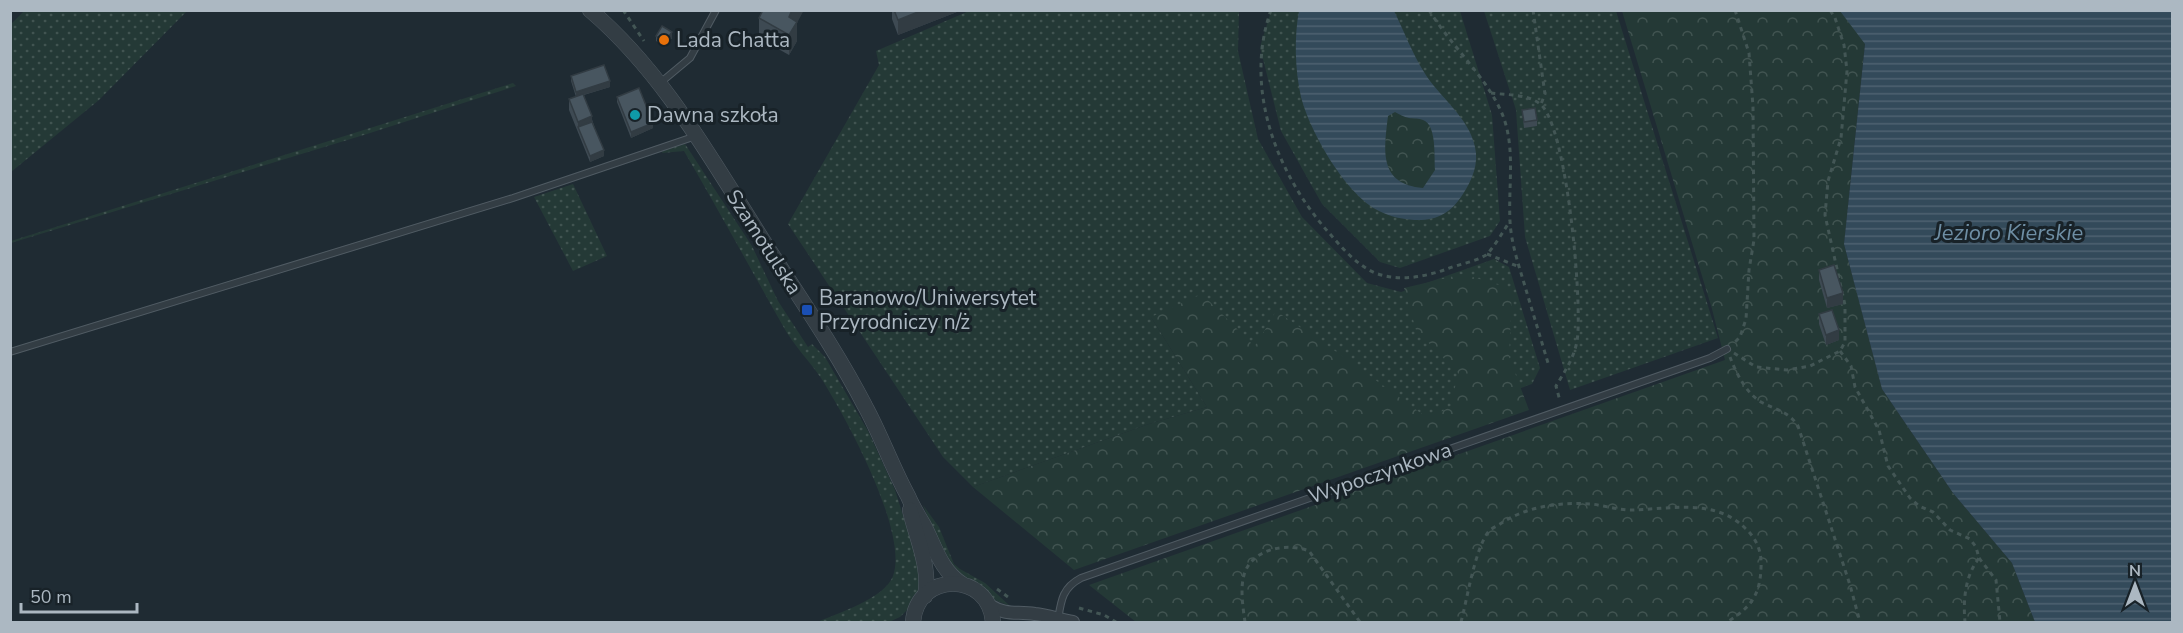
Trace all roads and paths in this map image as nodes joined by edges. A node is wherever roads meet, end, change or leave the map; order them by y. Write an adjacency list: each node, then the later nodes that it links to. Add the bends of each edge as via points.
1 (590, 10): 10 (street, Szamotulska)
2 (623, 10): 9 (path)
3 (716, 10): 10 (lane, via 690,58)
4 (1271, 10): 15 (path, via 1261,64 1270,131 1284,165 1318,221 1360,264 1385,276 1430,275)
5 (1429, 10): 11 (path)
6 (1533, 10): 12 (path, via 1545,93)
7 (1735, 10): 17 (path, via 1749,53 1752,79 1754,240 1746,319 1740,337)
8 (1830, 10): 18 (path, via 1844,45 1847,71 1840,138 1828,181 1825,215 1845,305 1845,342)
9 (648, 46)
10 (660, 83): 13 (street, Szamotulska)
11 (1490, 93): 12 (path); 14 (path, via 1500,108 1509,143)
12 (1541, 104): 21 (path, via 1551,117 1563,166 1576,282 1577,340 1571,362 1556,386)
13 (696, 136): 19 (lane, via 513,198); 22 (street, Szamotulska, via 840,361)
14 (1510, 221): 15 (path); 16 (path)
15 (1486, 254): 16 (path)
16 (1517, 266): 20 (path)
17 (1727, 349): 18 (path, via 1756,367 1787,370 1810,366); 21 (lane, Wypoczynkowa); 35 (path, via 1754,397 1781,410 1798,426)
18 (1840, 351): 23 (path, via 1851,366 1855,387 1879,430 1888,466 1910,498 1933,512 1950,530 1970,539)
19 (10, 352)
20 (1548, 363)
21 (1563, 408): 29 (lane, Wypoczynkowa, via 1081,578 1064,592)
22 (907, 495): 24 (street, Szamotulska, via 943,566); 25 (street, Szamotulska, via 924,565)
23 (1978, 558): 36 (path, via 1971,568 1963,602); 37 (path, via 1996,580)
24 (962, 584): 25 (street, via 938,587); 26 (street, Szamotulska, via 975,590)
25 (925, 596): 27 (street)
26 (989, 605): 28 (street); 29 (street, via 1007,613 1036,614)
27 (910, 619)
28 (993, 622)
29 (1054, 622): 30 (street)
30 (1073, 622)
31 (1245, 622): 32 (path, via 1243,585 1248,567 1260,555 1285,546 1309,551)
32 (1360, 622)
33 (1461, 622): 34 (path, via 1479,551 1489,531 1512,516 1539,506 1590,504 1631,510 1694,507 1735,518 1758,544 1761,577 1757,595 1742,614)
34 (1727, 622)
35 (1860, 622)
36 (1965, 622)
37 (2000, 622)

